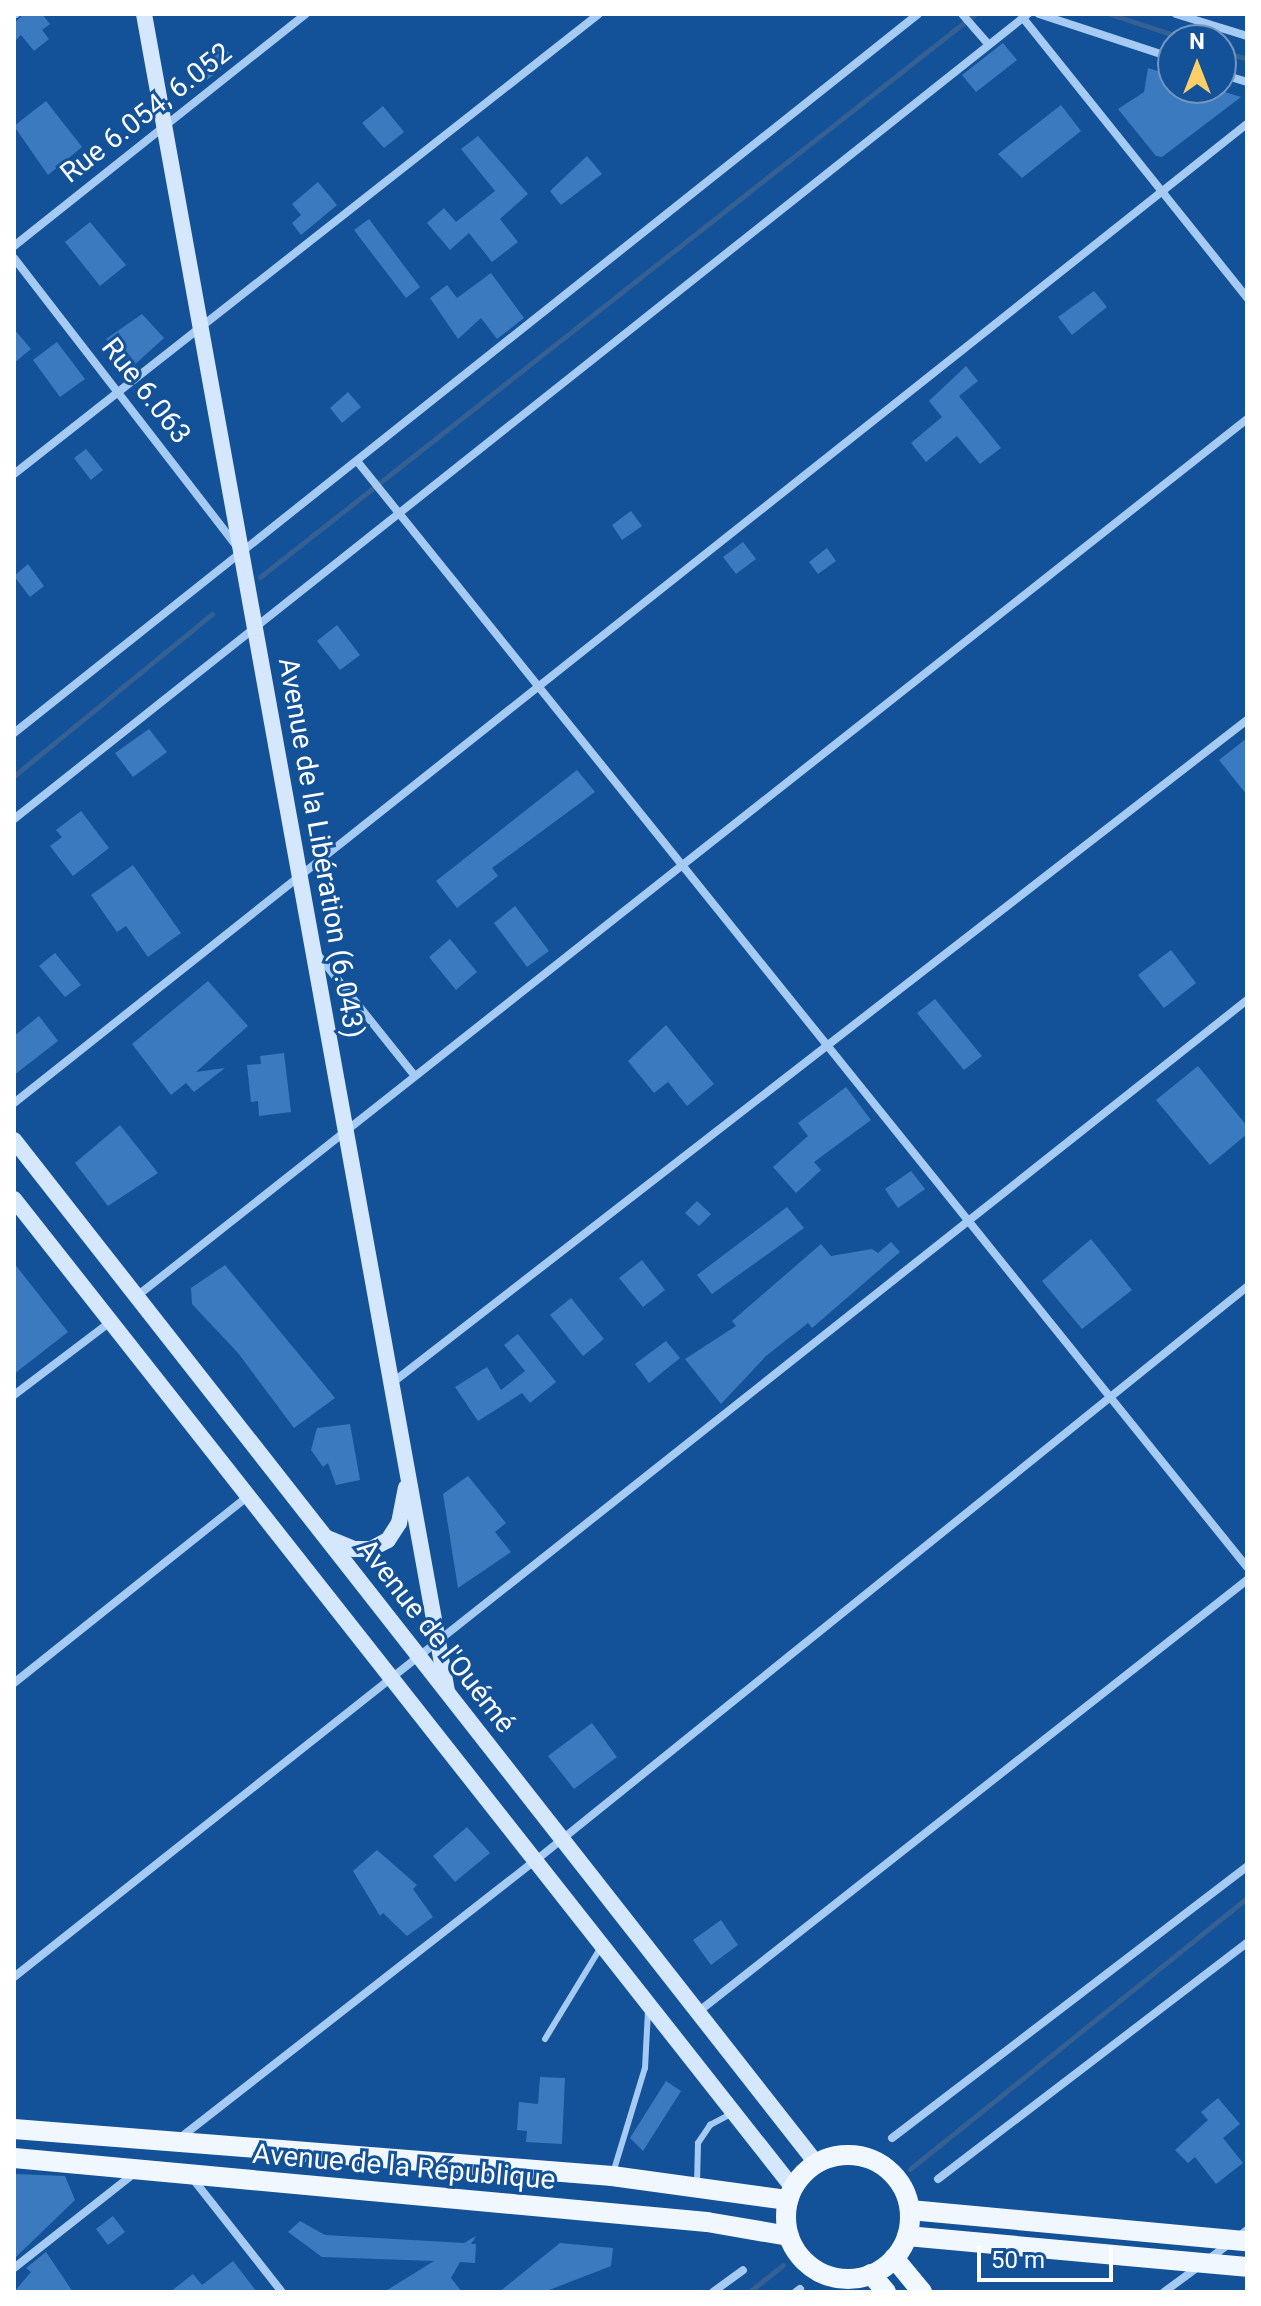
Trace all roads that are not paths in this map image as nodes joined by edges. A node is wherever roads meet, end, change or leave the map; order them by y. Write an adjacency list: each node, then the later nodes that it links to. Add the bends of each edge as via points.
1 (144, 14): 13 (main road, Avenue de la Libération (6.043))
2 (306, 14): 13 (street, Rue 6.054, 6.052)
3 (599, 14): 18 (street)
4 (918, 14): 21 (street)
5 (962, 14): 10 (street)
6 (1039, 14): 11 (street)
7 (1176, 14): 9 (street)
8 (1026, 16): 10 (street); 14 (street)
9 (1247, 36)
10 (987, 43): 23 (street)
11 (1157, 53)
12 (1247, 124): 14 (street)
13 (163, 128): 15 (street, Rue 6.054, 6.052); 18 (main road, Avenue de la Libération (6.043))
14 (1162, 191): 17 (street); 26 (street)
15 (14, 246)
16 (14, 258): 19 (street, Rue 6.063)
17 (1247, 298)
18 (200, 325): 19 (street); 24 (main road, Avenue de la Libération (6.043))
19 (119, 391): 22 (street); 24 (street, Rue 6.063)
20 (1247, 419): 30 (street)
21 (357, 461): 23 (street); 24 (street)
22 (14, 474)
23 (399, 513): 25 (street); 26 (street)
24 (242, 552): 25 (main road, Avenue de la Libération (6.043)); 28 (street)
25 (255, 630): 29 (street); 31 (main road, Avenue de la Libération (6.043))
26 (539, 686): 30 (street); 31 (street)
27 (1247, 720): 34 (street)
28 (14, 733)
29 (14, 819)
30 (682, 865): 34 (street); 35 (street)
31 (300, 875): 32 (main road, Avenue de la Libération (6.043)); 36 (street)
32 (312, 948): 35 (street); 37 (main road, Avenue de la Libération (6.043))
33 (1247, 1000): 40 (street)
34 (828, 1046): 40 (street); 44 (street)
35 (415, 1076): 37 (street)
36 (14, 1103)
37 (346, 1131): 42 (street); 44 (main road, Avenue de la Libération (6.043))
38 (14, 1140): 42 (main road, Avenue de l'Ouémé)
39 (14, 1199): 43 (main road)
40 (969, 1221): 46 (street); 52 (street)
41 (1247, 1287): 46 (street)
42 (137, 1296): 49 (main road, Avenue de l'Ouémé)
43 (110, 1322): 45 (street); 48 (main road)
44 (391, 1383): 47 (main road, Avenue de la Libération (6.043))
45 (14, 1395)
46 (1109, 1396): 50 (street); 57 (street)
47 (408, 1479): 49 (main road, via 399,1523 388,1540 371,1549 354,1549); 52 (main road, Avenue de la Libération (6.043))
48 (248, 1496): 54 (main road); 55 (street)
49 (326, 1537): 53 (main road, Avenue de l'Ouémé)
50 (1247, 1567)
51 (1247, 1580): 64 (street)
52 (437, 1640): 53 (street); 56 (main road, Avenue de la Libération (6.043))
53 (419, 1656): 54 (street); 56 (main road, Avenue de l'Ouémé)
54 (391, 1678): 58 (main road); 62 (street)
55 (14, 1683)
56 (447, 1691): 57 (main road, Avenue de l'Ouémé)
57 (562, 1838): 58 (street); 64 (main road, Avenue de l'Ouémé)
58 (535, 1861): 61 (main road); 69 (street)
59 (1247, 1867): 68 (street)
60 (1247, 1943): 75 (street)
61 (602, 1946): 63 (main road); 65 (lane)
62 (14, 1977)
63 (648, 2009): 66 (main road); 74 (lane, via 645,2068)
64 (698, 2012): 71 (main road, Avenue de l'Ouémé)
65 (545, 2039)
66 (733, 2113): 76 (lane, via 710,2125 698,2143); 77 (main road)
67 (14, 2129): 69 (main road, Avenue de la République)
68 (892, 2138)
69 (173, 2143): 74 (main road, Avenue de la République)
70 (14, 2158): 72 (main road, Avenue de la République)
71 (817, 2164): 77 (main road); 78 (main road, via 850,2155 876,2162 901,2185)
72 (139, 2170): 73 (main road, Avenue de la République); 85 (street)
73 (190, 2176): 79 (main road, Avenue de la République, via 707,2222); 88 (street)
74 (612, 2176): 76 (main road, Avenue de la République)
75 (938, 2179)
76 (698, 2188): 77 (main road, Avenue de la République)
77 (790, 2194): 79 (main road)
78 (910, 2210): 80 (main road); 81 (main road)
79 (789, 2236): 87 (main road, via 802,2259 825,2274 852,2279)
80 (907, 2236): 82 (main road); 83 (main road)
81 (1243, 2237): 83 (street)
82 (894, 2258): 87 (main road); 91 (main road)
83 (1204, 2263): 84 (main road); 92 (street)
84 (1247, 2267)
85 (14, 2268)
86 (743, 2270): 89 (street)
87 (871, 2274): 90 (main road)
88 (282, 2292)
89 (713, 2292)
90 (886, 2292)
91 (922, 2292)
92 (1164, 2292)

